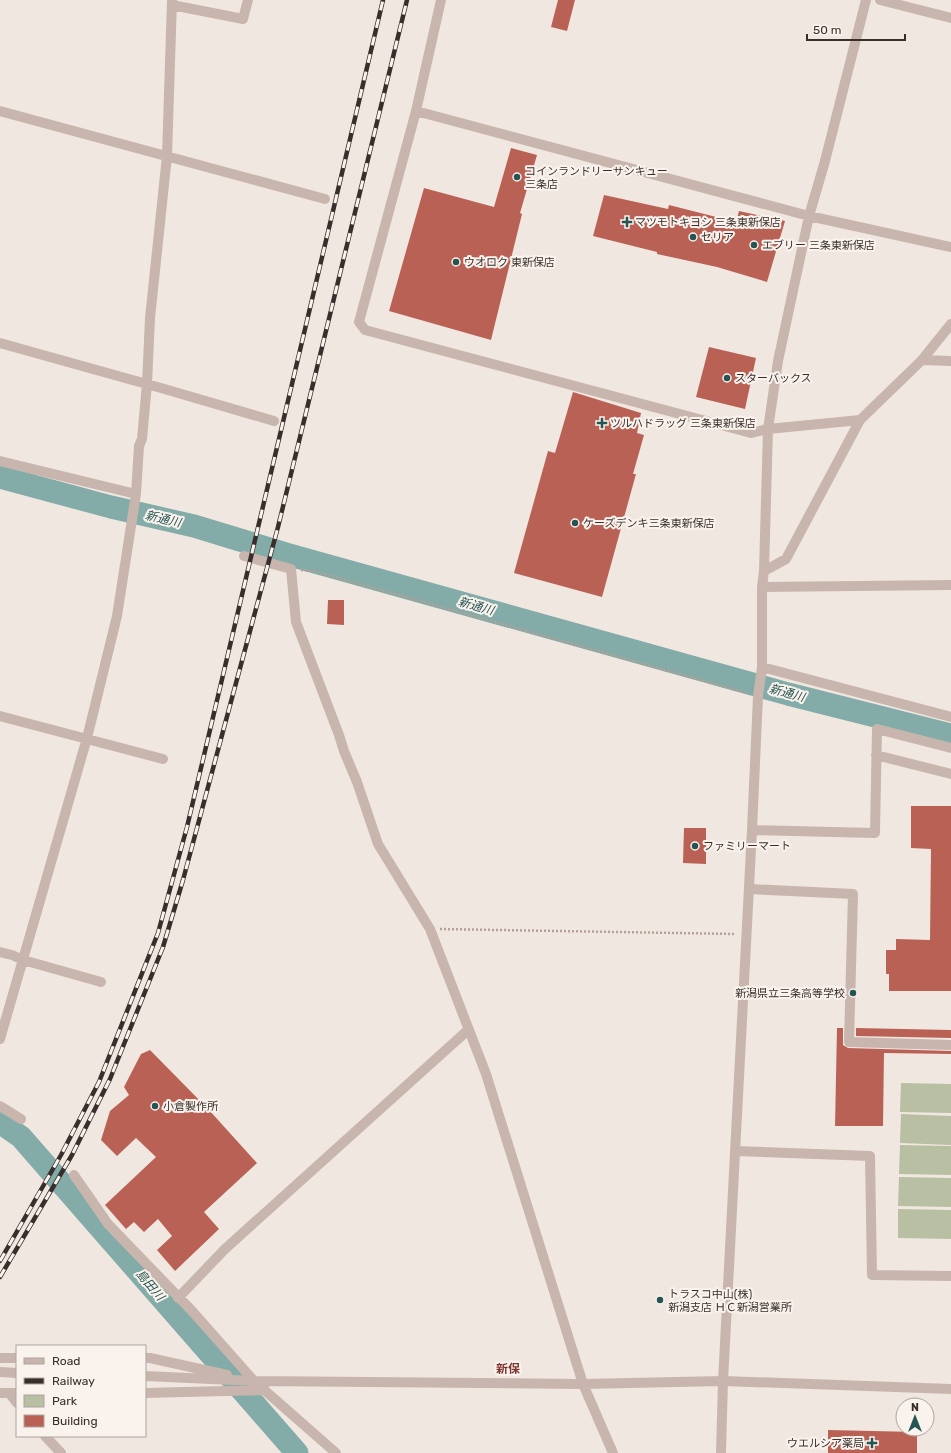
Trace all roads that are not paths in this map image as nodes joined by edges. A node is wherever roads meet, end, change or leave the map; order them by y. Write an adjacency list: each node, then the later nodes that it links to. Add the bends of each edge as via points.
1 (248, 0): 5 (street, via 243,19)
2 (441, 0): 8 (street)
3 (866, 0): 11 (street)
4 (880, 0): 6 (street)
5 (172, 3): 9 (street)
6 (951, 18)
7 (0, 111): 9 (street)
8 (416, 111): 11 (street); 20 (street, via 359,322 365,330 751,433)
9 (167, 156): 10 (street); 17 (street, via 150,318)
10 (325, 199)
11 (809, 216): 12 (street); 20 (street, via 778,361)
12 (951, 247)
13 (951, 324): 15 (street)
14 (0, 343): 17 (street)
15 (922, 360): 16 (street); 18 (street)
16 (951, 361)
17 (147, 384): 19 (street); 22 (street)
18 (860, 420): 20 (street); 24 (street, via 786,558)
19 (274, 421)
20 (768, 429): 24 (street)
21 (0, 461): 22 (street)
22 (136, 494): 30 (street, via 117,616)
23 (244, 556): 40 (street, via 291,569 296,622 378,844 430,929)
24 (764, 571): 26 (street)
25 (951, 585): 26 (street)
26 (762, 587): 27 (street)
27 (761, 672): 29 (street); 35 (street)
28 (0, 716): 30 (street)
29 (951, 717)
30 (87, 738): 33 (street); 38 (street)
31 (951, 748): 32 (street, via 877,729)
32 (876, 755): 34 (street); 35 (street, via 875,832)
33 (162, 759)
34 (951, 774)
35 (752, 830): 36 (street)
36 (748, 889): 42 (street, via 852,894 849,1042); 45 (street)
37 (0, 952): 38 (street)
38 (23, 960): 39 (street); 41 (street)
39 (101, 982)
40 (468, 1030): 48 (street, via 225,1249); 57 (street, via 486,1074)
41 (0, 1039)
42 (951, 1046)
43 (0, 1106): 44 (street)
44 (22, 1119)
45 (735, 1151): 47 (street, via 870,1156 872,1275); 56 (street)
46 (74, 1175): 48 (street, via 108,1224)
47 (951, 1276)
48 (178, 1298): 55 (street)
49 (0, 1358): 50 (street)
50 (16, 1358)
51 (146, 1358): 55 (street)
52 (0, 1372): 53 (street)
53 (16, 1373)
54 (146, 1376): 55 (street)
55 (254, 1381): 57 (street); 59 (street)
56 (723, 1382): 57 (street); 58 (street); 67 (street)
57 (583, 1384): 66 (street)
58 (951, 1389)
59 (265, 1390): 61 (street); 65 (street)
60 (9, 1393): 62 (street)
61 (146, 1393)
62 (16, 1402)
63 (46, 1437): 64 (street)
64 (61, 1453)
65 (336, 1453)
66 (613, 1453)
67 (721, 1453)

